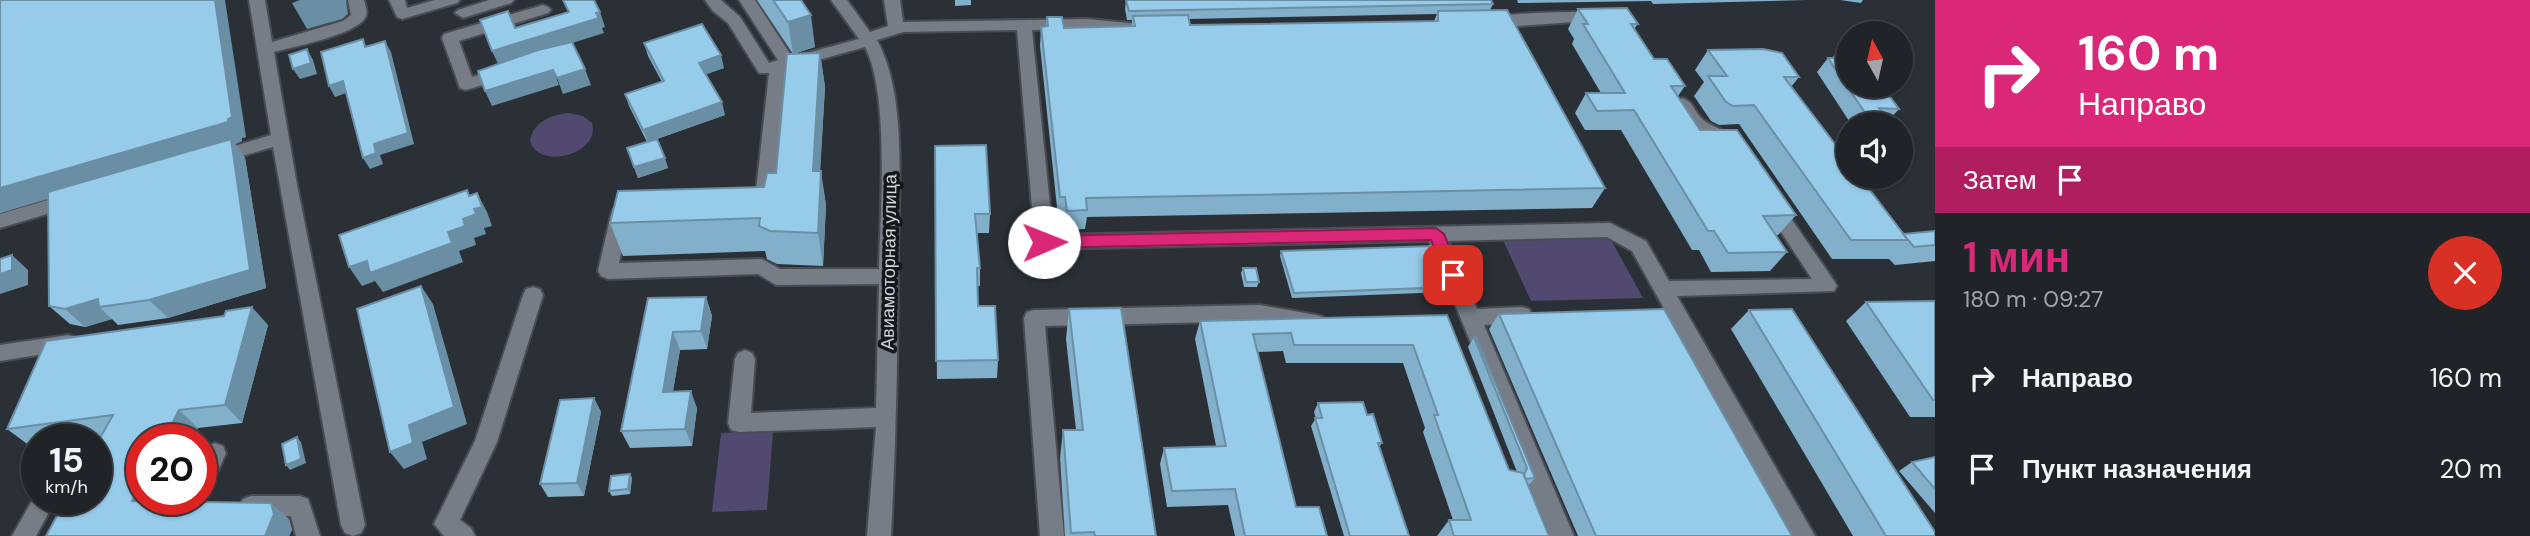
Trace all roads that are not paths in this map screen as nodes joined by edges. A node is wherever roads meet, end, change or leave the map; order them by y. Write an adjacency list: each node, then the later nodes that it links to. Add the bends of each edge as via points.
1 (257, 0): 18 (street)
2 (356, 0): 18 (street, via 360,14 349,25)
3 (397, 0): 4 (street, via 402,15)
4 (452, 0)
5 (506, 0): 11 (street)
6 (713, 0): 19 (street, via 734,20 765,69)
7 (747, 0): 19 (street)
8 (839, 0): 17 (street, Авиамоторная улица)
9 (892, 0): 16 (street)
10 (544, 11): 20 (street, via 450,38 466,84)
11 (463, 13)
12 (1612, 17): 13 (street)
13 (1467, 23)
14 (1024, 25): 15 (street); 16 (lane); 30 (street, via 1044,242)
15 (1148, 28)
16 (896, 29): 17 (street)
17 (868, 39): 19 (street); 31 (street, Авиамоторная улица, via 885,83 890,155)
18 (265, 49): 22 (street)
19 (783, 64): 27 (street, via 762,212)
20 (525, 66)
21 (1675, 92): 23 (street, via 1696,124 1727,139)
22 (281, 139): 24 (street); 45 (street)
23 (1742, 161)
24 (194, 164)
25 (91, 194): 29 (lane)
26 (1765, 195): 32 (street, via 1827,286)
27 (749, 212)
28 (646, 215): 31 (street, via 620,215 608,271 762,266 776,277)
29 (0, 221)
30 (1436, 234): 32 (street, via 1610,230 1639,246); 37 (street)
31 (888, 276): 42 (street, Авиамоторная улица)
32 (1662, 289): 34 (street)
33 (533, 295): 48 (street, via 486,442 446,524)
34 (1675, 310): 35 (street); 52 (street)
35 (1647, 311)
36 (1538, 314): 37 (street)
37 (1470, 317): 51 (street)
38 (1334, 324): 50 (street, via 1260,313 1034,318)
39 (93, 340): 40 (street)
40 (0, 353)
41 (746, 359): 42 (street, via 739,423)
42 (887, 417): 49 (street, Авиамоторная улица)
43 (232, 506): 47 (street, via 300,506)
44 (36, 515): 46 (street)
45 (353, 525)
46 (24, 536)
47 (308, 536)
48 (463, 536)
49 (879, 536)
50 (1052, 536)
51 (1562, 536)
52 (1803, 536)

